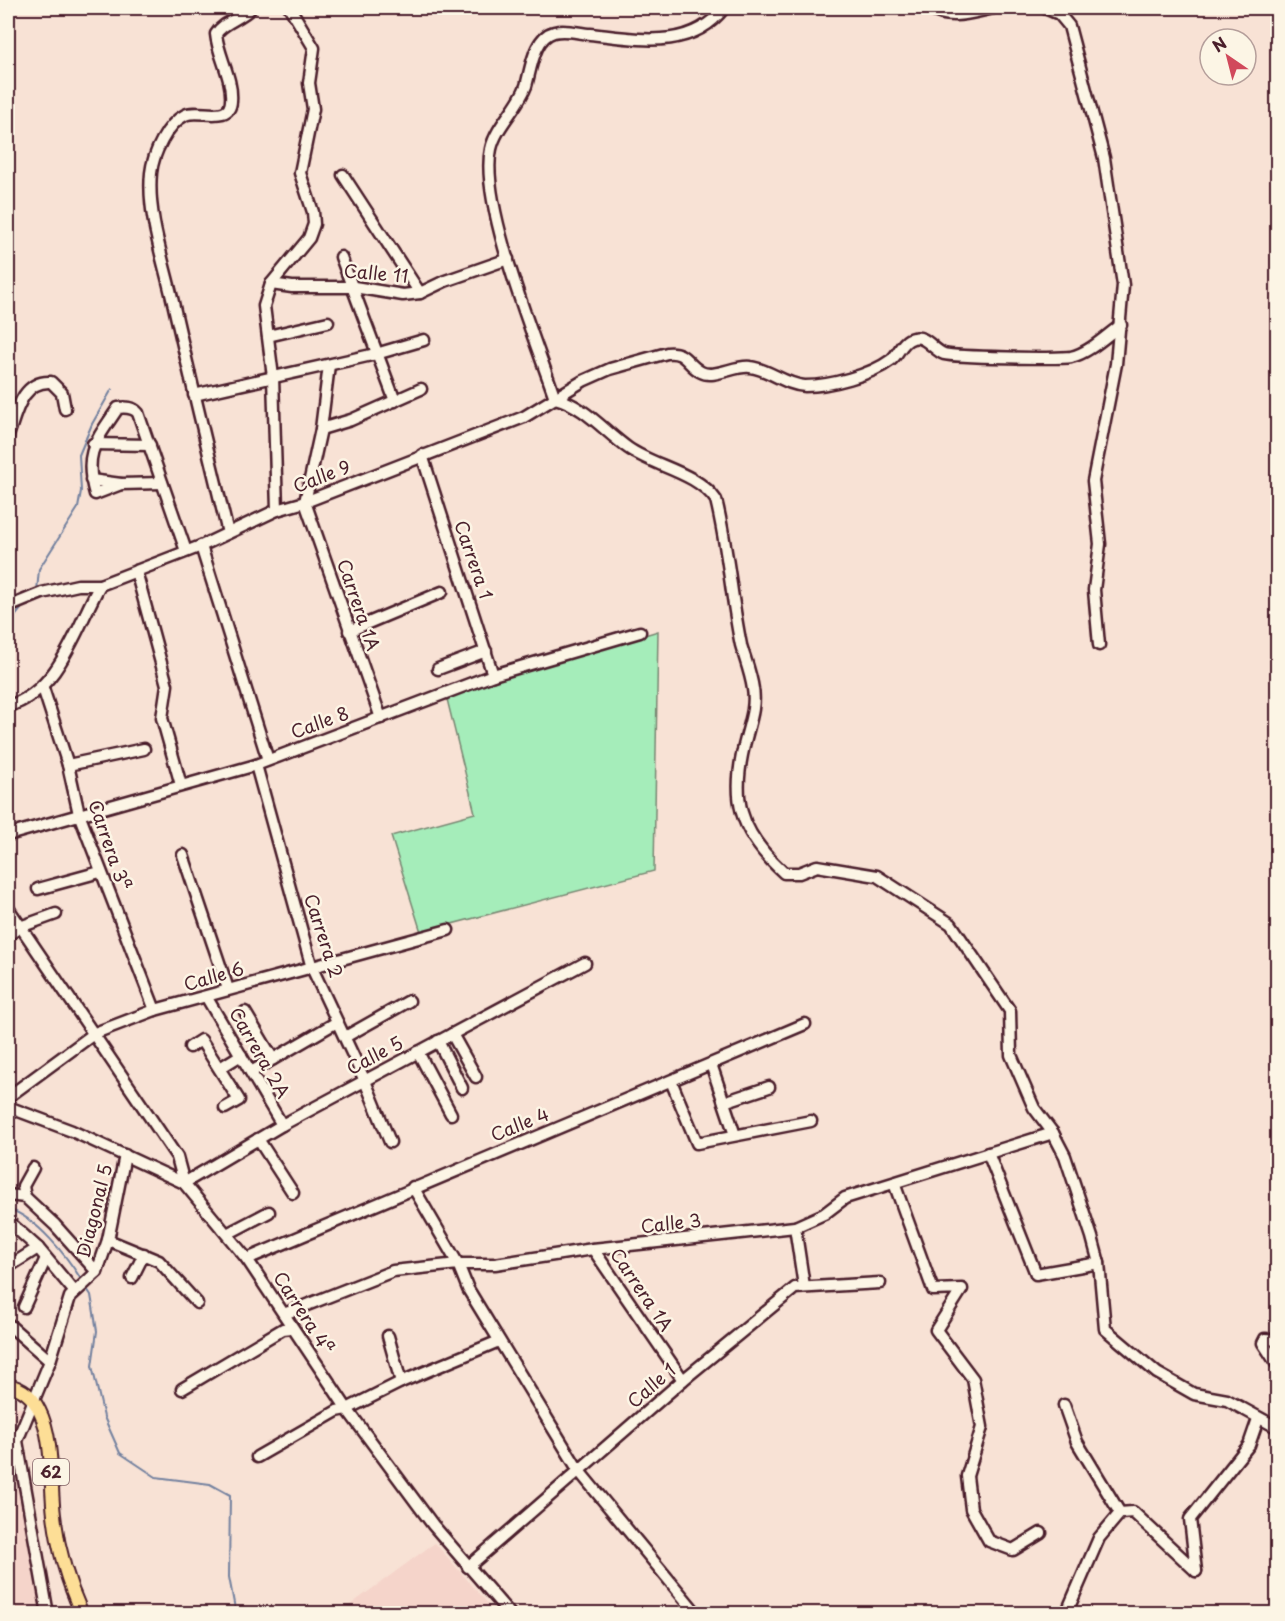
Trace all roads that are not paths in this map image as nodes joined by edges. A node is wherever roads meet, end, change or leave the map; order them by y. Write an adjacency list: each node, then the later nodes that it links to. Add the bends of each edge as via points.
1 (251, 8): 21 (street, via 216,34 231,104 219,114 186,114 178,120 156,151 151,173 156,229)
2 (290, 8): 10 (street, via 314,48 309,83 313,109 300,173 314,224 309,238)
3 (723, 8): 9 (street, via 707,26 681,38 560,31 542,39 524,91 490,151 495,207)
4 (928, 8): 5 (street, via 954,16)
5 (994, 8)
6 (1045, 8): 14 (street, via 1059,14 1070,26 1104,158 1122,274)
7 (343, 175): 12 (street)
8 (341, 257): 11 (street)
9 (508, 259): 12 (street, Calle 11); 22 (street)
10 (271, 284): 11 (street, Calle 11); 15 (street, via 264,306)
11 (354, 287): 12 (street, Calle 11, via 403,295); 17 (street)
12 (420, 293)
13 (328, 322): 15 (street)
14 (1121, 325): 22 (street, Calle 9, via 1071,357 947,354 921,338 914,338 907,340 888,362 861,376 809,386 749,367 700,372 685,356 667,353 610,369); 42 (street, via 1094,481 1100,544 1094,590)
15 (268, 336): 19 (street)
16 (424, 340): 17 (street)
17 (376, 354): 18 (street); 23 (street)
18 (329, 365): 19 (street); 25 (street)
19 (273, 377): 21 (street); 32 (street)
20 (421, 389): 23 (street)
21 (194, 395): 33 (street)
22 (555, 398): 29 (street, Calle 9, via 524,417); 96 (street, via 572,404 629,449 710,491 716,500 753,689 754,706 737,769 737,800 745,822 771,861 784,873 799,873 817,866 877,876 951,924 1010,1011 1011,1055 1034,1108)
23 (395, 401): 25 (street)
24 (64, 409): 26 (street, via 62,393 51,382 41,381 25,392)
25 (321, 429): 31 (street)
26 (8, 436)
27 (93, 444): 28 (street); 28 (street, via 118,408 123,407 138,413); 30 (street, via 88,463 98,495 121,484)
28 (150, 445): 30 (street)
29 (422, 455): 31 (street, Calle 9); 43 (street, Carrera 1)
30 (162, 483): 35 (street)
31 (305, 502): 32 (street, Calle 9); 40 (street, Carrera 1A)
32 (277, 510): 33 (street, Calle 9)
33 (228, 533): 34 (street, Calle 9)
34 (201, 546): 35 (street, Calle 9); 50 (street)
35 (186, 551): 36 (street, Calle 9)
36 (136, 571): 37 (street, Calle 9); 53 (street, via 167,685 162,718)
37 (100, 585): 39 (street, Calle 9, via 78,585 37,594); 46 (street)
38 (442, 592): 40 (street)
39 (8, 607)
40 (349, 631): 48 (street, Carrera 1A)
41 (640, 632): 45 (street, Calle 8)
42 (1099, 645)
43 (486, 651): 44 (street); 45 (street, Carrera 1)
44 (438, 669)
45 (493, 675): 48 (street, Calle 8)
46 (43, 688): 47 (street); 51 (street, Carrera 3ª)
47 (8, 706)
48 (381, 718): 50 (street, Calle 8)
49 (144, 749): 51 (street)
50 (268, 760): 52 (street, Calle 8)
51 (68, 765): 54 (street, Carrera 3ª)
52 (256, 765): 53 (street, Calle 8); 65 (street, Carrera 2)
53 (181, 785): 54 (street, Calle 8)
54 (79, 814): 55 (street, Calle 8); 57 (street, Carrera 3ª)
55 (8, 835)
56 (183, 855): 66 (street)
57 (100, 872): 58 (street); 69 (street, Carrera 3ª)
58 (38, 889)
59 (8, 908): 61 (street)
60 (56, 915): 61 (street)
61 (20, 927): 63 (street); 73 (street)
62 (448, 930): 65 (street, Calle 6)
63 (8, 935)
64 (585, 963): 74 (street, Calle 5)
65 (312, 968): 66 (street, Calle 6); 71 (street, Carrera 2)
66 (228, 989): 67 (street, Calle 6)
67 (207, 998): 69 (street, Calle 6); 79 (street, Carrera 2A)
68 (410, 1001): 75 (street)
69 (155, 1010): 73 (street, Calle 6)
70 (245, 1012): 80 (street)
71 (338, 1022): 75 (street, Carrera 2); 80 (street)
72 (805, 1024): 81 (street, Calle 4)
73 (95, 1033): 89 (street, Calle 6); 103 (street, via 177,1156)
74 (453, 1034): 76 (street, Calle 5); 84 (street)
75 (345, 1037): 85 (street, Carrera 2)
76 (438, 1041): 78 (street, Calle 5); 88 (street)
77 (190, 1047): 82 (street, via 201,1040)
78 (418, 1052): 85 (street, Calle 5); 93 (street)
79 (241, 1055): 82 (street); 83 (street, Carrera 2A)
80 (273, 1059): 83 (street)
81 (711, 1064): 86 (street, Calle 4); 90 (street)
82 (220, 1068): 92 (street, via 239,1100)
83 (251, 1072): 95 (street, Carrera 2A)
84 (476, 1077)
85 (365, 1081): 95 (street, Calle 5); 99 (street, Carrera 2)
86 (671, 1081): 97 (street, via 697,1143); 105 (street, Calle 4)
87 (769, 1087): 90 (street)
88 (462, 1088)
89 (8, 1097)
90 (724, 1102): 97 (street)
91 (8, 1107): 101 (street, Carrera 4ª)
92 (225, 1108)
93 (451, 1114)
94 (811, 1121): 97 (street)
95 (282, 1125): 98 (street, Calle 5)
96 (1053, 1133): 100 (street, Calle 3); 119 (street, via 1065,1156)
97 (735, 1135)
98 (258, 1138): 103 (street, Calle 5); 106 (street)
99 (390, 1142)
100 (988, 1153): 104 (street, Calle 3); 119 (street, via 1036,1274)
101 (125, 1155): 103 (street, Carrera 4ª); 113 (street, Diagonal 5)
102 (33, 1168): 108 (street, via 23,1186)
103 (184, 1183): 112 (street, Carrera 4ª)
104 (894, 1183): 111 (street, Calle 3, via 845,1198 825,1214); 148 (street, via 933,1290 962,1289 936,1330 973,1379 982,1427 967,1476 970,1509 989,1541 1013,1550)
105 (413, 1187): 118 (street, Calle 4); 120 (street)
106 (293, 1192)
107 (8, 1195): 108 (street)
108 (25, 1197): 123 (street, via 56,1225)
109 (269, 1212): 112 (street)
110 (9, 1224): 114 (street)
111 (795, 1227): 115 (street, Calle 3); 125 (street)
112 (228, 1234): 118 (street, Carrera 4ª)
113 (108, 1240): 116 (street); 123 (street, Diagonal 5)
114 (38, 1248): 117 (street); 121 (street)
115 (593, 1249): 120 (street, Calle 3, via 495,1264); 136 (street, Carrera 1A)
116 (144, 1254): 122 (street); 126 (street, via 159,1261)
117 (46, 1257): 123 (street); 127 (street)
118 (247, 1259): 128 (street, Carrera 4ª)
119 (1099, 1263): 143 (street, via 1102,1319 1115,1339 1157,1373 1194,1394 1227,1400)
120 (458, 1264): 128 (street, Calle 3, via 393,1271); 133 (street)
121 (8, 1267)
122 (132, 1278)
123 (85, 1282): 134 (street, Diagonal 5, via 70,1297)
124 (880, 1283): 125 (street, Calle 1)
125 (804, 1286): 136 (street, Calle 1, via 795,1288)
126 (197, 1303)
127 (24, 1307)
128 (284, 1314): 130 (street, Carrera 4ª)
129 (8, 1323): 134 (street)
130 (292, 1328): 139 (street, via 283,1329); 142 (street, Carrera 4ª)
131 (388, 1336): 137 (street)
132 (1278, 1340): 135 (street, via 1265,1339 1263,1343)
133 (499, 1341): 137 (street); 146 (street)
134 (50, 1361): 140 (street, Diagonal 5)
135 (1278, 1366)
136 (682, 1380): 146 (street, Calle 1)
137 (401, 1382): 142 (street)
138 (8, 1386): 140 (main road, via 25,1392)
139 (182, 1389)
140 (34, 1401): 150 (street, Diagonal 5, via 17,1441); 151 (main road, 62, via 43,1420 64,1564)
141 (1064, 1405): 147 (street, via 1077,1442)
142 (346, 1409): 145 (street); 149 (street, Carrera 4ª)
143 (1258, 1419): 144 (street); 147 (street, via 1249,1445 1190,1519 1196,1571 1134,1512)
144 (1278, 1428)
145 (256, 1456)
146 (579, 1471): 149 (street, Calle 1); 153 (street)
147 (1120, 1513): 154 (street, via 1099,1538)
148 (1041, 1533)
149 (468, 1567): 152 (street, Carrera 4ª)
150 (48, 1614)
151 (82, 1614)
152 (510, 1614)
153 (697, 1614)
154 (1066, 1614)

